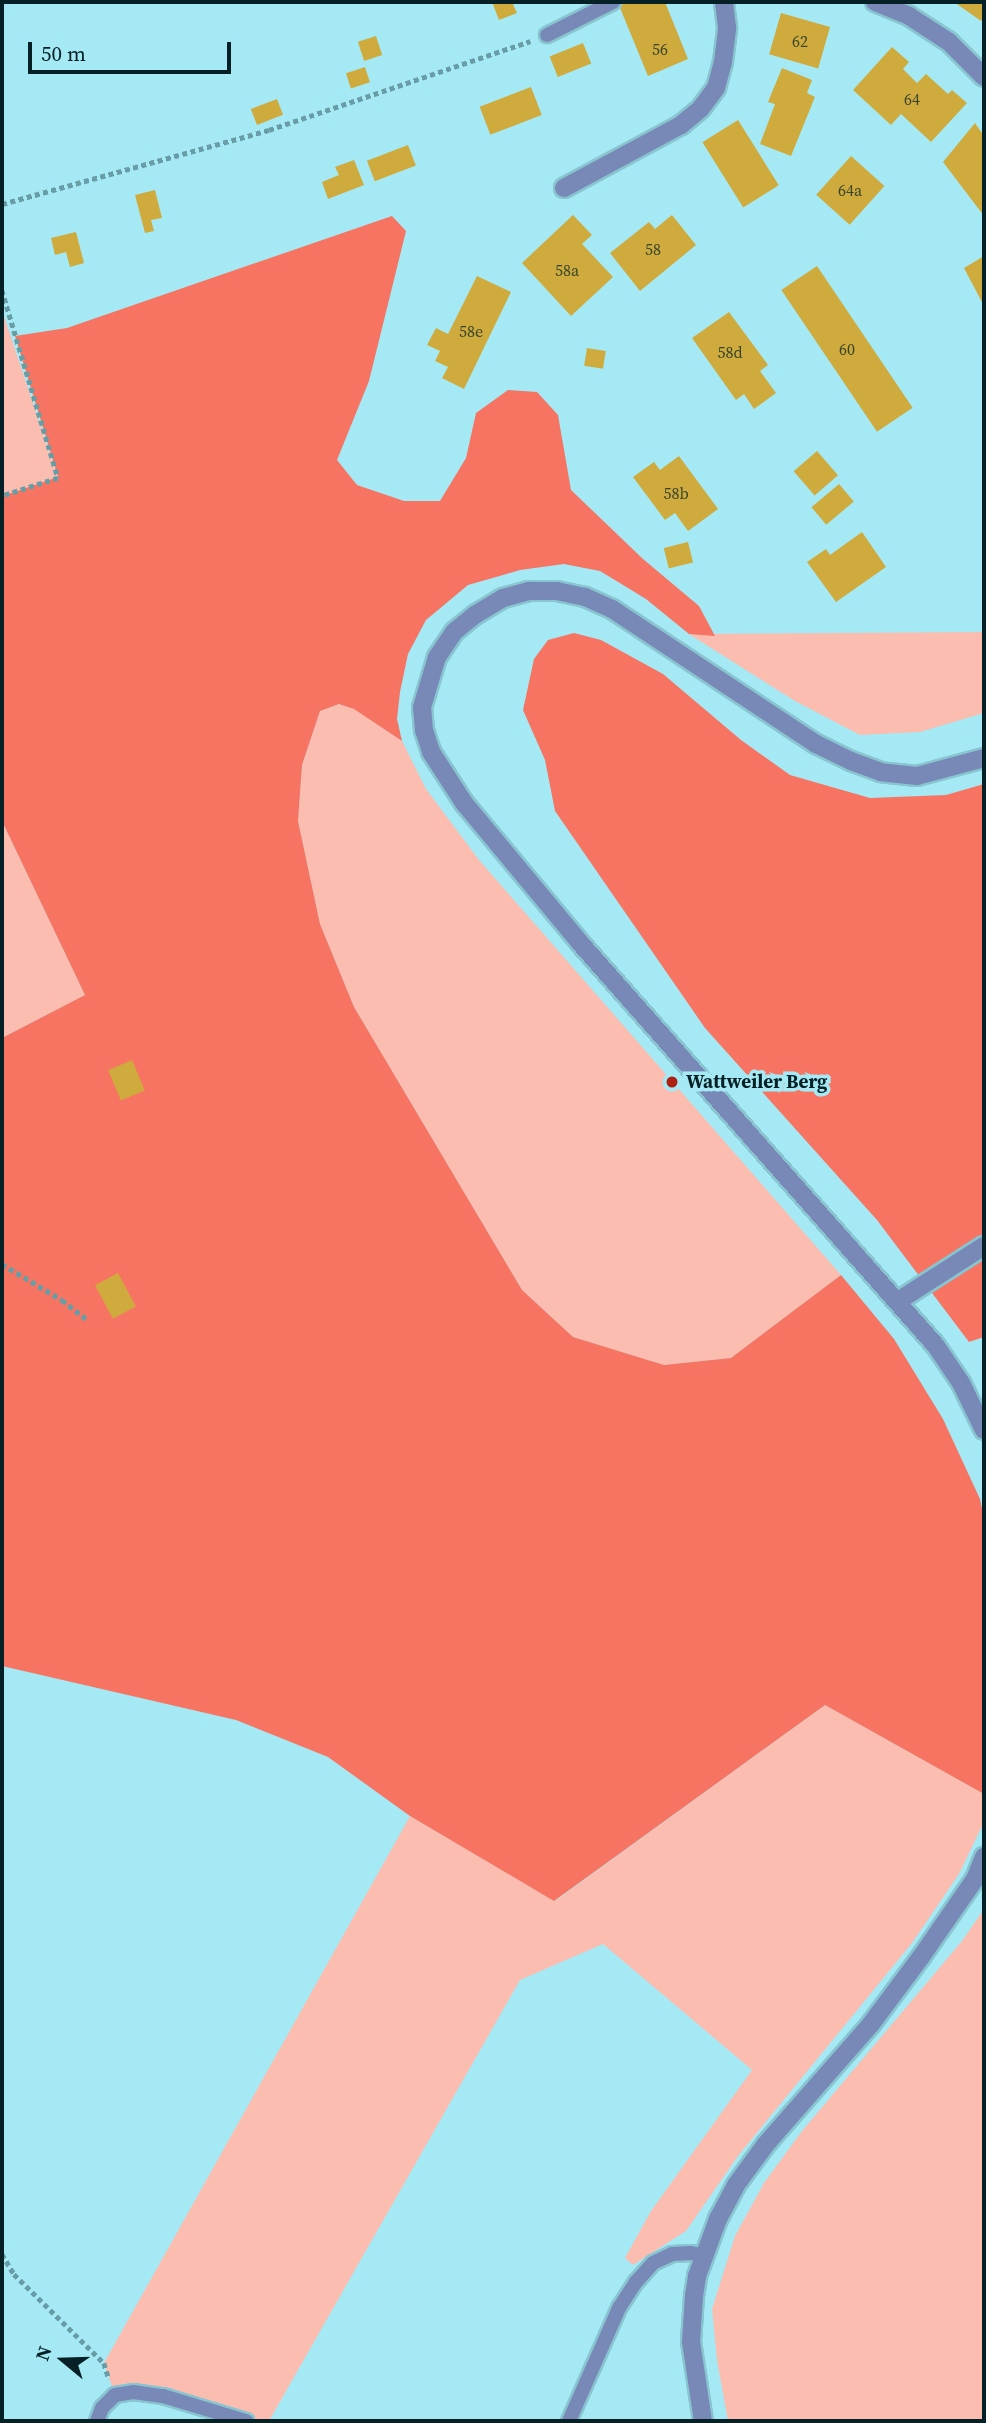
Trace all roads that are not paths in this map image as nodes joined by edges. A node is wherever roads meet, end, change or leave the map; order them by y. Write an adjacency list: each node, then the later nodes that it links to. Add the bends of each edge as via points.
1 (613, 2): 4 (lane)
2 (724, 2): 6 (street, via 723,62 716,88 701,107 681,125)
3 (875, 2): 5 (street, via 909,16 948,42)
4 (547, 35)
5 (984, 77)
6 (565, 188)
7 (984, 758): 9 (street, via 917,776 881,772 851,761 816,744 612,609 557,591 528,591 503,598 454,632 437,657 422,707 431,752 505,856)
8 (984, 1246): 9 (street)
9 (898, 1301): 10 (street, via 961,1383)
10 (984, 1430)
11 (984, 1857): 12 (street, via 975,1879 871,2024 736,2185)
12 (704, 2256): 15 (lane, via 672,2254 653,2263 636,2281); 16 (street, via 694,2296 691,2343)
13 (97, 2421): 14 (lane, via 115,2395 133,2392 163,2396)
14 (246, 2421)
15 (569, 2421)
16 (703, 2421)

